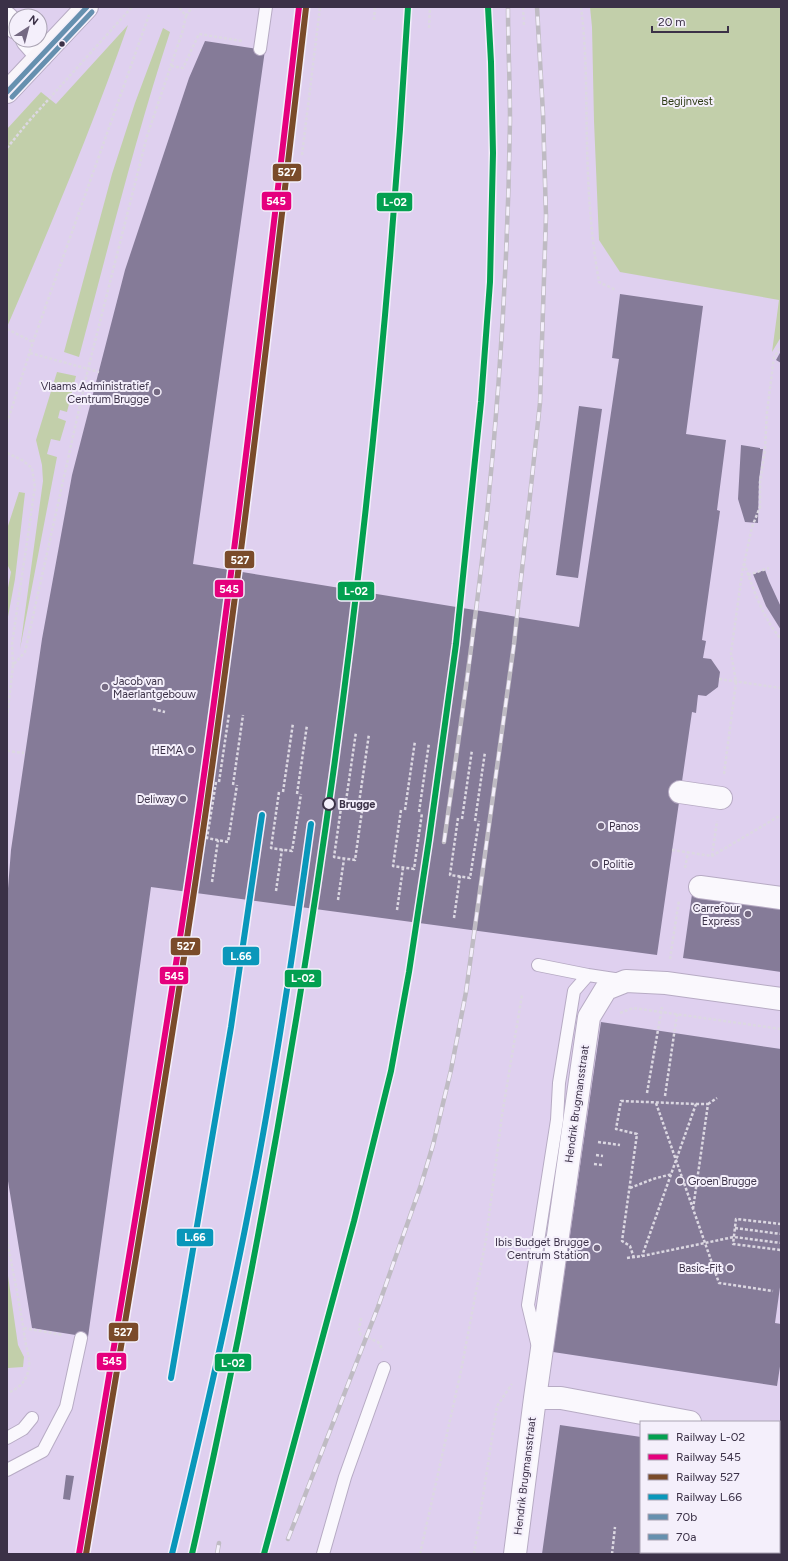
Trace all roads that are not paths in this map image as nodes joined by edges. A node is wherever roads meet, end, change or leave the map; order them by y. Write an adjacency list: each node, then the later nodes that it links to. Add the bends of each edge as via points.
1 (87, 7): 5 (main road)
2 (266, 7): 3 (lane)
3 (261, 47)
4 (34, 48): 5 (street)
5 (41, 56): 6 (main road)
6 (7, 92)
7 (680, 792): 8 (street)
8 (721, 798)
9 (688, 885): 10 (street)
10 (781, 898)
11 (538, 965): 12 (lane)
12 (588, 975): 13 (lane); 16 (lane, via 574,991 528,1305)
13 (626, 981): 14 (street, Hendrik Brugmansstraat, via 666,983); 16 (street, Hendrik Brugmansstraat, via 606,989 589,1017)
14 (781, 999)
15 (81, 1338): 22 (lane, via 66,1407 43,1451)
16 (541, 1359): 18 (street, Hendrik Brugmansstraat)
17 (384, 1368): 23 (lane, via 345,1477)
18 (535, 1398): 20 (street, via 561,1398); 24 (street, Hendrik Brugmansstraat)
19 (32, 1418): 21 (lane, via 23,1429)
20 (685, 1421)
21 (7, 1438)
22 (7, 1470)
23 (323, 1554)
24 (515, 1554)

